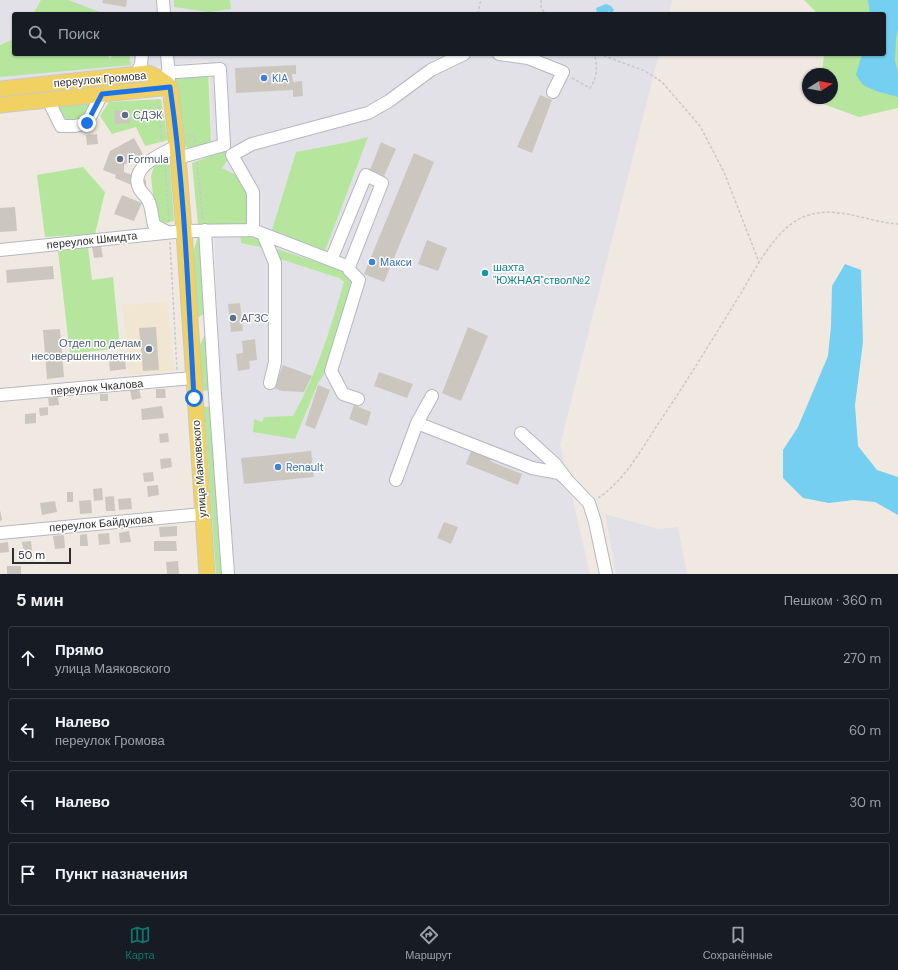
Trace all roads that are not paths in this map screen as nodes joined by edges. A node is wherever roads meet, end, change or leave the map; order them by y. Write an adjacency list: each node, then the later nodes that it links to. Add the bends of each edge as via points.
1 (163, 0): 2 (street)
2 (164, 12)
3 (142, 56): 8 (street)
4 (167, 56): 7 (street, улица Маяковского)
5 (460, 56): 19 (street, via 431,70 368,113 252,144 232,155 253,192)
6 (514, 56): 11 (street, via 528,58 563,72)
7 (168, 71): 9 (street, улица Маяковского); 15 (street, via 220,69 224,146 196,153)
8 (137, 73): 9 (main road, переулок Громова, via 158,76); 10 (main road, переулок Громова)
9 (170, 87): 12 (main road, переулок Громова); 15 (main road, улица Маяковского)
10 (0, 89)
11 (553, 92)
12 (102, 94): 13 (main road, переулок Громова); 13 (street, via 87,123 75,126 61,126)
13 (48, 100): 14 (main road, переулок Громова)
14 (0, 105)
15 (177, 147): 17 (main road, улица Маяковского); 18 (street, via 143,167 137,183 141,194 148,200 154,225)
16 (208, 230): 17 (street, переулок Шмидта); 19 (street, переулок Шмидта); 23 (street, улица Маяковского)
17 (184, 231): 18 (street, переулок Шмидта); 24 (main road, улица Маяковского)
18 (167, 232): 20 (street, переулок Шмидта)
19 (258, 232): 21 (street); 26 (street, via 275,263 275,362)
20 (0, 250)
21 (331, 260): 22 (street); 22 (street, via 366,175 382,183)
22 (349, 266): 31 (street, via 349,270 360,280 331,371 343,394)
23 (210, 323): 24 (street); 28 (street, улица Маяковского)
24 (190, 325): 25 (main road, улица Маяковского)
25 (193, 378): 27 (street, переулок Чкалова); 30 (main road, улица Маяковского)
26 (270, 383)
27 (0, 395)
28 (215, 396): 30 (street); 39 (street, улица Маяковского)
29 (432, 396): 32 (street)
30 (194, 398): 36 (main road, улица Маяковского)
31 (358, 399)
32 (418, 423): 34 (street, via 532,468 559,473); 35 (street)
33 (521, 433): 34 (street, via 555,464)
34 (565, 478): 40 (street, via 589,503)
35 (396, 480)
36 (202, 514): 37 (street, переулок Байдукова); 38 (main road, улица Маяковского)
37 (0, 533)
38 (207, 574)
39 (228, 574)
40 (606, 574)

